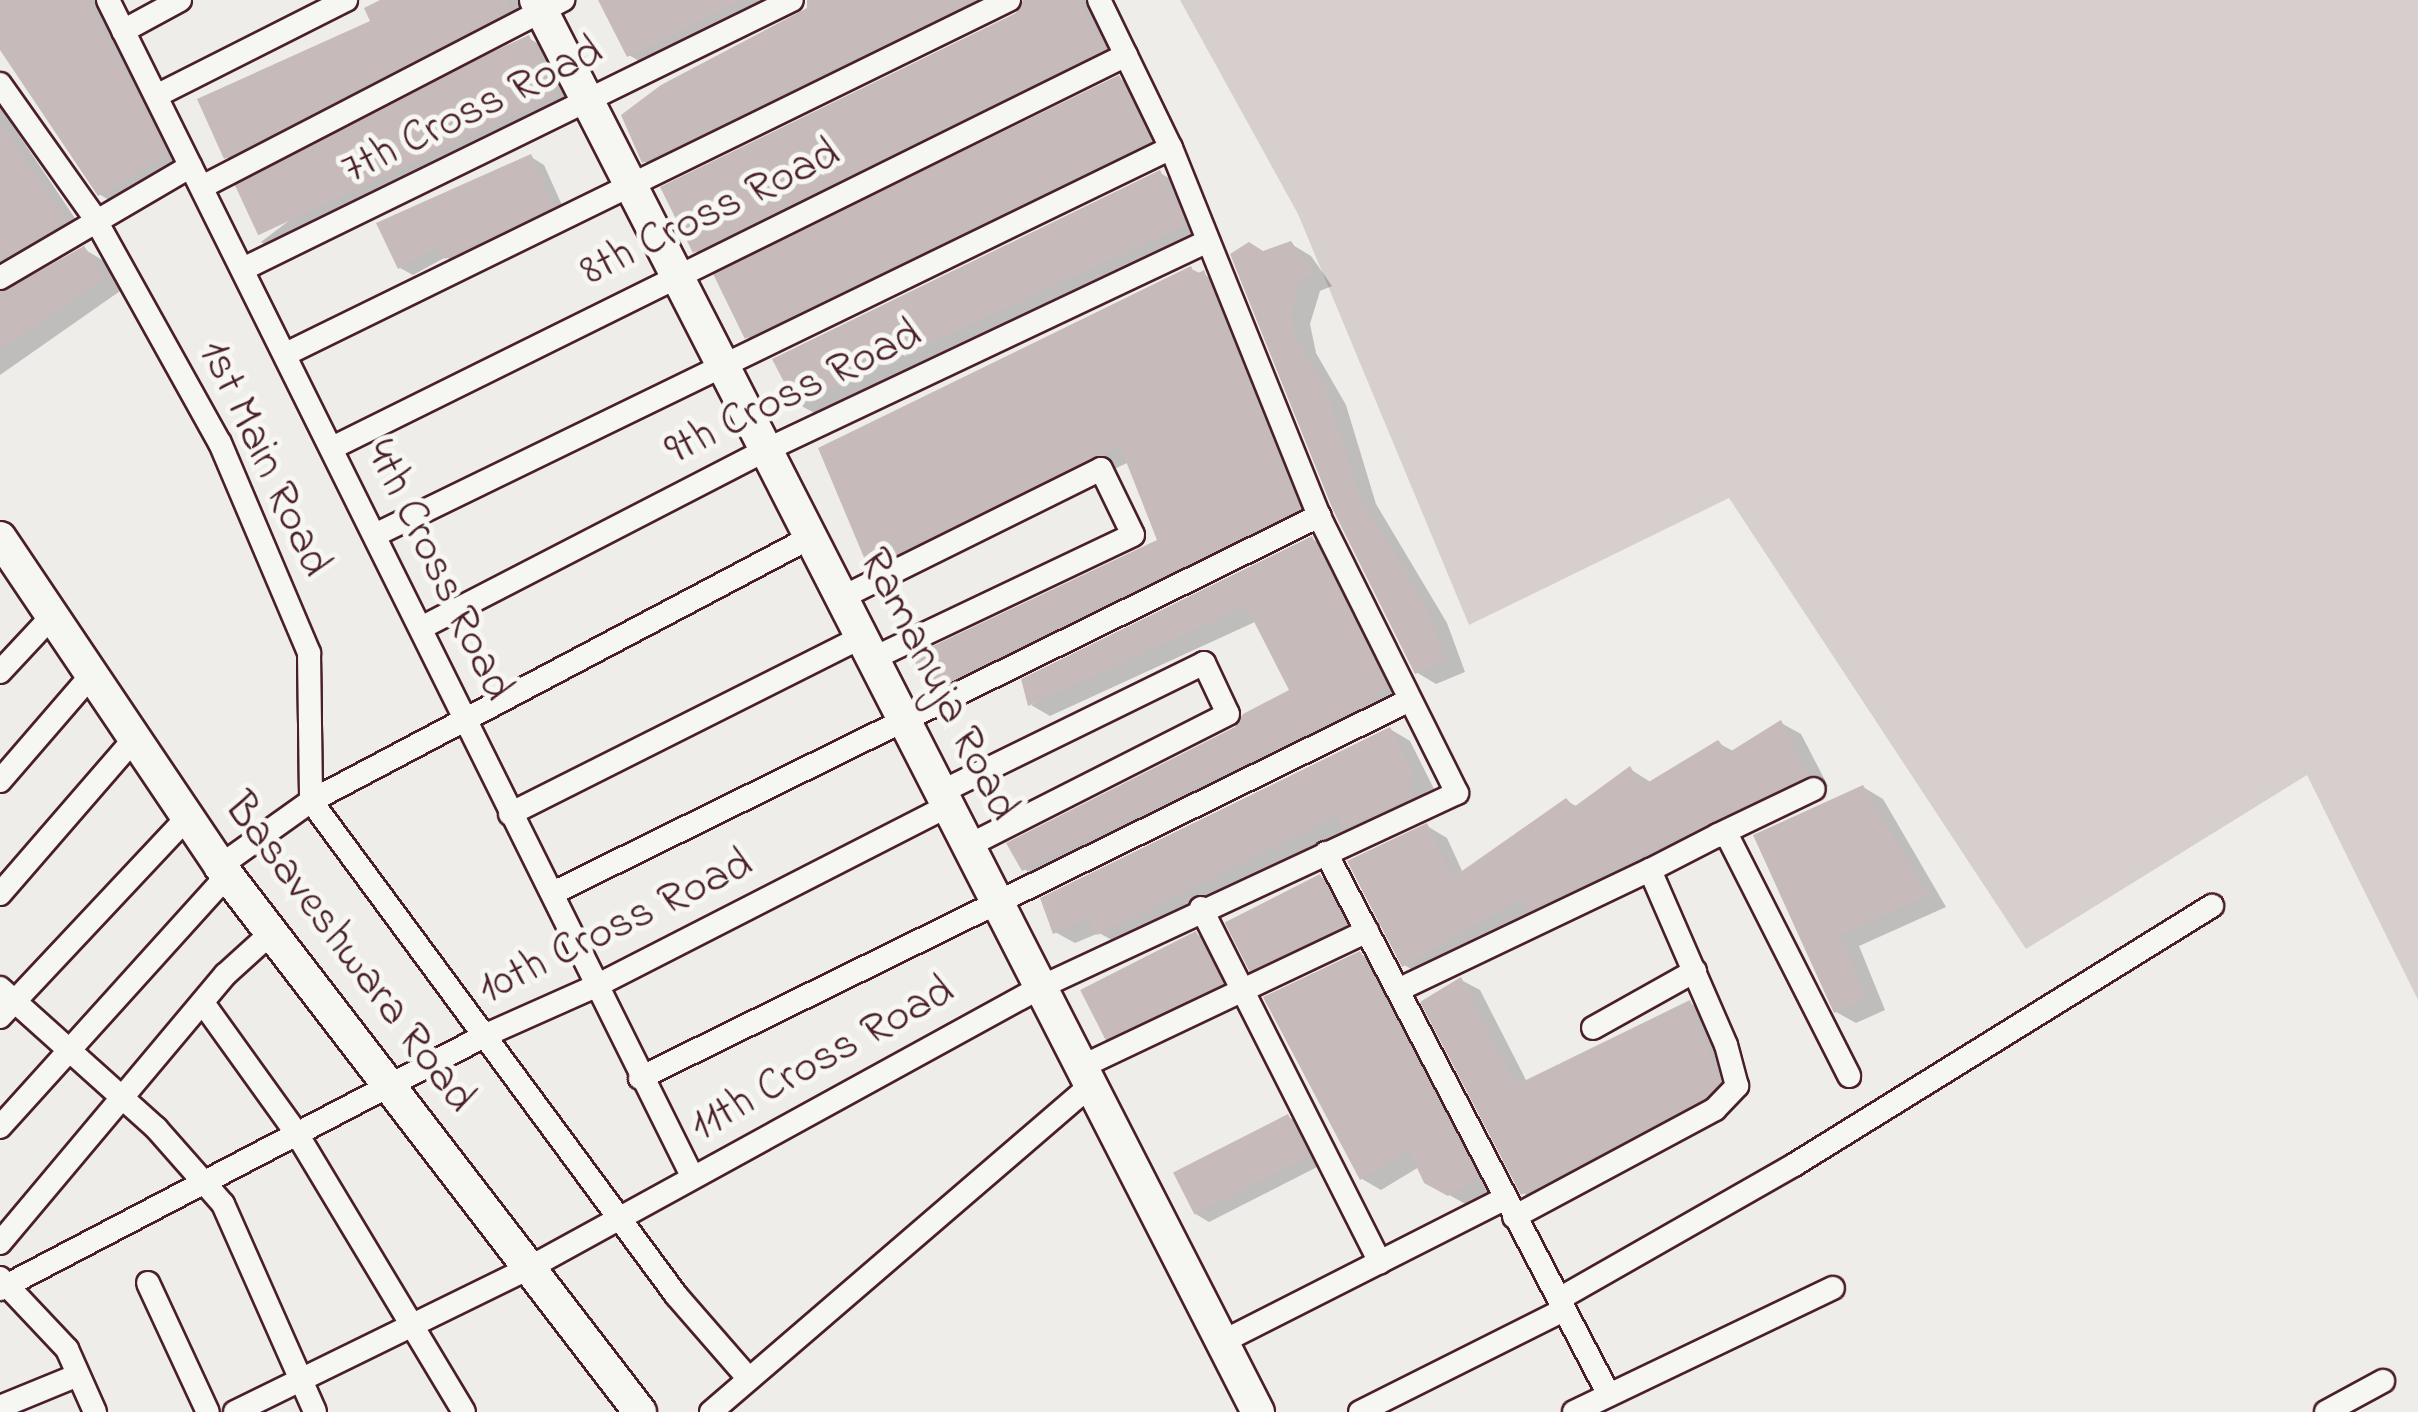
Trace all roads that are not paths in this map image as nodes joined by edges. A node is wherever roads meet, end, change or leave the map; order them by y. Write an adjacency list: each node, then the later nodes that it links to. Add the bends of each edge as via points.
1 (108, 0): 8 (street, 4th Cross Road)
2 (180, 0): 8 (street)
3 (346, 0): 11 (street)
4 (792, 0): 12 (street, 7th Cross Road)
5 (1009, 0): 15 (street)
6 (1099, 0): 9 (street)
7 (547, 4): 12 (street, Ramanuja Road); 14 (street)
8 (123, 31): 11 (street, 4th Cross Road)
9 (1126, 55): 13 (street); 19 (street, 8th Cross Road)
10 (0, 84): 16 (street, 1st Main Road)
11 (156, 96): 14 (street, 4th Cross Road)
12 (587, 101): 15 (street, Ramanuja Road); 18 (street, 7th Cross Road)
13 (1171, 148): 17 (street); 22 (street)
14 (197, 176): 16 (street); 18 (street, 4th Cross Road)
15 (632, 189): 19 (street, Ramanuja Road); 21 (street)
16 (94, 218): 20 (street); 42 (street, 1st Main Road, via 220,443 309,653)
17 (1206, 242): 24 (street, 9th Cross Road); 25 (street)
18 (243, 269): 21 (street, 4th Cross Road)
19 (676, 274): 22 (street, Ramanuja Road); 23 (street, 8th Cross Road)
20 (0, 278)
21 (286, 354): 23 (street, 4th Cross Road)
22 (723, 366): 24 (street, Ramanuja Road); 26 (street)
23 (332, 448): 26 (street, 4th Cross Road)
24 (766, 450): 27 (street, Ramanuja Road); 31 (street, 9th Cross Road)
25 (1318, 516): 35 (street); 37 (street)
26 (375, 535): 31 (street, 4th Cross Road)
27 (811, 538): 29 (street, Ramanuja Road); 36 (street)
28 (3, 550): 30 (street, Basaveshwara Road)
29 (841, 598): 32 (street, Ramanuja Road); 32 (street, via 1101,469 1133,535)
30 (54, 614): 33 (street); 34 (street, Basaveshwara Road)
31 (420, 628): 36 (street, 4th Cross Road)
32 (867, 648): 37 (street, Ramanuja Road); 43 (street)
33 (0, 672)
34 (94, 672): 38 (street, Basaveshwara Road); 39 (street)
35 (1410, 700): 47 (street, 11th Cross Road, via 1456,794); 52 (street)
36 (464, 716): 42 (street); 43 (street, 4th Cross Road)
37 (904, 720): 41 (street, Ramanuja Road); 50 (street)
38 (137, 736): 44 (street, Basaveshwara Road); 51 (street)
39 (0, 781)
40 (1814, 789): 45 (street)
41 (944, 799): 46 (street, Ramanuja Road); 46 (street, 10th Cross Road, via 1204,663 1228,714); 58 (street, 10th Cross Road)
42 (311, 801): 49 (street); 65 (street)
43 (510, 814): 50 (street, 4th Cross Road)
44 (188, 816): 49 (street, Basaveshwara Road); 62 (street)
45 (1718, 835): 48 (street); 68 (street, via 1728,838)
46 (968, 846): 52 (street, Ramanuja Road)
47 (1326, 852): 54 (street, 11th Cross Road); 55 (street)
48 (1650, 870): 57 (street); 60 (street)
49 (224, 871): 56 (street, Basaveshwara Road); 66 (street)
50 (554, 892): 58 (street, 4th Cross Road)
51 (0, 894)
52 (998, 904): 59 (street, Ramanuja Road); 69 (street)
53 (2212, 906): 84 (street)
54 (1202, 908): 59 (street, 11th Cross Road); 61 (street)
55 (1367, 931): 60 (street); 61 (street)
56 (271, 932): 63 (street); 70 (street, Basaveshwara Road)
57 (1695, 971): 64 (street); 76 (street, via 1737,1086 1715,1109)
58 (598, 985): 65 (street, 10th Cross Road); 69 (street, 4th Cross Road)
59 (1041, 987): 67 (street, Ramanuja Road); 74 (street, 11th Cross Road)
60 (1398, 990): 76 (street)
61 (1242, 991): 67 (street); 79 (street)
62 (5, 1002): 66 (street)
63 (202, 1002): 71 (street); 73 (street)
64 (1592, 1028)
65 (488, 1034): 70 (street, 10th Cross Road); 77 (street)
66 (68, 1050): 71 (street); 72 (street)
67 (1086, 1076): 86 (street, Ramanuja Road); 89 (street)
68 (1850, 1076)
69 (640, 1078): 74 (street, 4th Cross Road)
70 (388, 1087): 73 (street, 10th Cross Road); 80 (street, Basaveshwara Road)
71 (121, 1097): 75 (street); 78 (street, via 93,1139)
72 (0, 1126)
73 (297, 1134): 75 (street, 10th Cross Road); 85 (street)
74 (692, 1176): 77 (street, 11th Cross Road)
75 (204, 1183): 82 (street, 10th Cross Road); 88 (street, via 222,1204)
76 (1510, 1207): 79 (street); 84 (street)
77 (622, 1215): 80 (street, 11th Cross Road); 89 (street, via 676,1295)
78 (0, 1243)
79 (1380, 1262): 86 (street)
80 (529, 1268): 85 (street, 11th Cross Road); 98 (street, Basaveshwara Road)
81 (148, 1283): 94 (street)
82 (3, 1284): 87 (street, via 66,1349)
83 (1834, 1288): 91 (street)
84 (1562, 1305): 91 (street); 101 (street)
85 (410, 1326): 88 (street, 11th Cross Road); 97 (street)
86 (1222, 1342): 100 (street, Ramanuja Road)
87 (78, 1375): 92 (street); 93 (street)
88 (300, 1379): 95 (street, 11th Cross Road); 96 (street)
89 (749, 1379): 99 (street)
90 (2384, 1381): 103 (street)
91 (1609, 1395): 102 (street)
92 (0, 1407)
93 (94, 1412)
94 (208, 1412)
95 (235, 1412)
96 (315, 1412)
97 (464, 1412)
98 (640, 1412)
99 (712, 1412)
100 (1258, 1412)
101 (1360, 1412)
102 (1574, 1412)
103 (2326, 1412)

